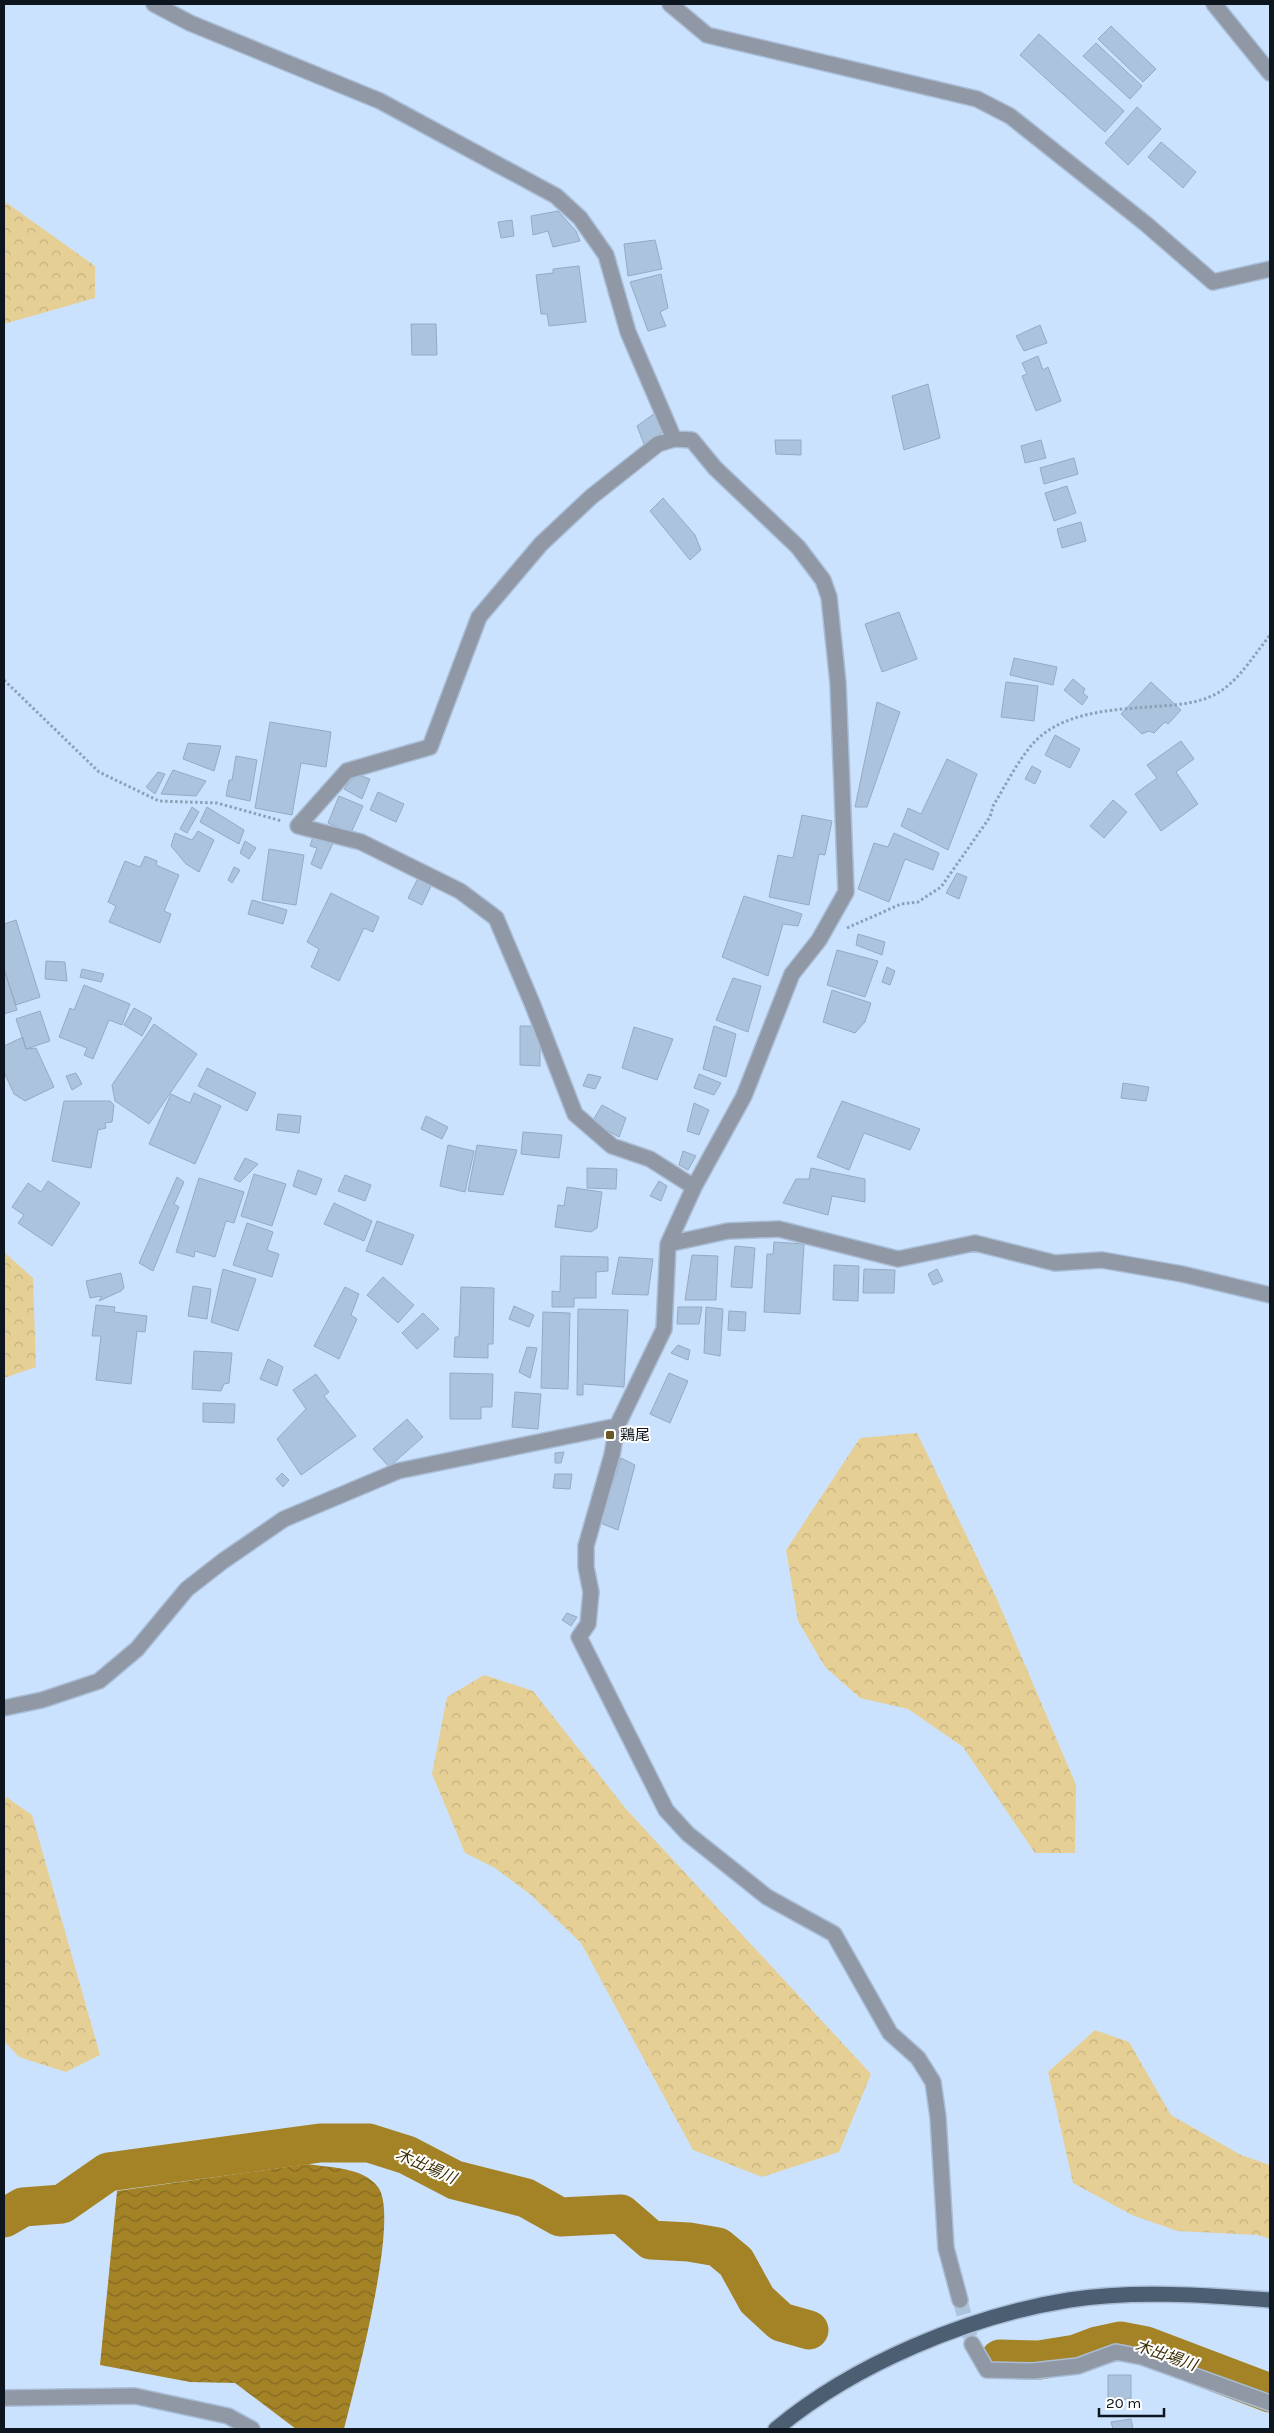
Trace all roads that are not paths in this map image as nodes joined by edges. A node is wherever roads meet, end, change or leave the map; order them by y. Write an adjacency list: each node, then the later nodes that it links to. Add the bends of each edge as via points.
1 (154, 4): 6 (street, via 190,23 380,101 556,196 580,218 606,255 628,332)
2 (670, 4): 5 (street, via 707,35 976,99 1010,116 1146,224 1212,282)
3 (1214, 4): 4 (street)
4 (1270, 73)
5 (1270, 269)
6 (674, 439): 7 (street, via 692,440 715,468 798,547 824,580 829,596 838,682 846,892 818,940 792,974 744,1096); 7 (street, via 658,444 584,504 541,544 479,617 430,746 347,772 298,826 361,842 460,891 496,918 575,1114 612,1146 650,1159)
7 (694, 1187): 8 (street)
8 (668, 1244): 9 (street, via 728,1231 779,1230 898,1259 975,1243 1056,1262 1102,1260 1182,1274); 10 (street, via 664,1329)
9 (1270, 1295)
10 (617, 1426): 11 (street, via 398,1471 284,1519 187,1589 137,1649 99,1681 42,1700); 12 (street, via 586,1546 591,1592 588,1624 579,1637 666,1810 688,1834 767,1897 834,1934 890,2033 918,2058 933,2082 946,2248)
11 (4, 1708)
12 (960, 2300)
13 (1270, 2300): 18 (main road, via 1146,2295 1070,2300 1012,2314 948,2333 882,2363 827,2393)
14 (972, 2344): 16 (street, via 987,2370 1033,2372 1069,2367 1116,2352 1142,2357)
15 (4, 2398): 17 (street, via 135,2396 228,2416)
16 (1270, 2403)
17 (252, 2429)
18 (776, 2429)

